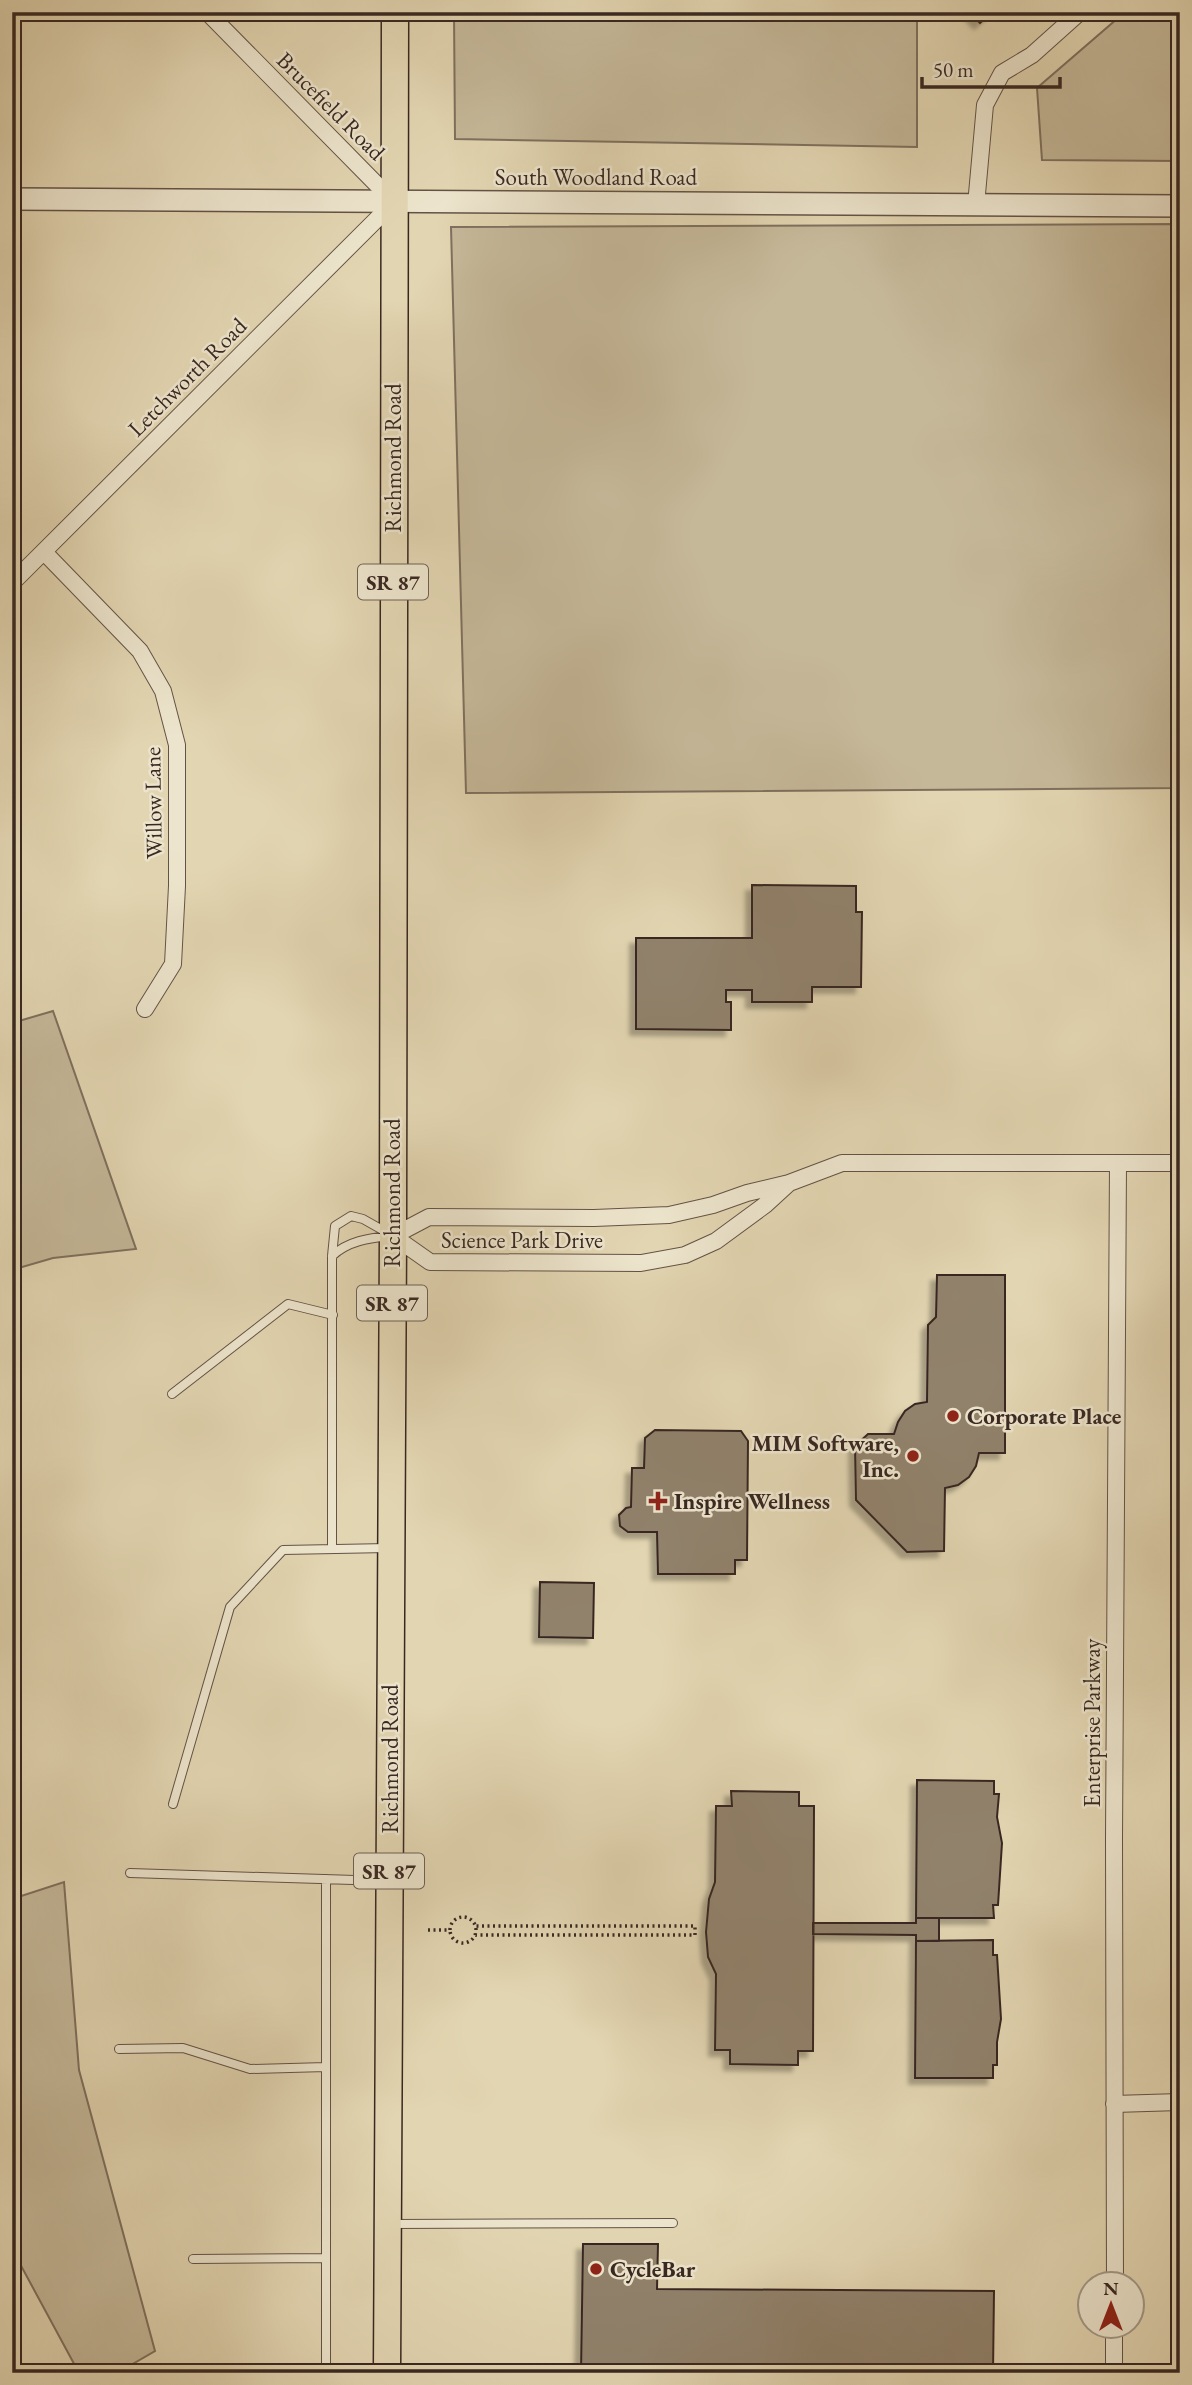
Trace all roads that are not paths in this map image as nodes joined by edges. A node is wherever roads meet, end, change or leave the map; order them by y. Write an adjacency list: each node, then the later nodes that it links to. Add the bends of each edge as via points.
1 (207, 12): 5 (street, Brucefield Road)
2 (395, 12): 5 (main road, Richmond Road / SR 87)
3 (1080, 12): 6 (street, via 1032,55 1003,73 985,105)
4 (12, 199): 5 (street, South Woodland Road)
5 (394, 202): 6 (street, South Woodland Road); 8 (street, Letchworth Road); 14 (main road, Richmond Road / SR 87)
6 (976, 205): 7 (street, South Woodland Road)
7 (1180, 206)
8 (44, 552): 9 (street, Letchworth Road); 10 (street, Willow Lane, via 140,650 163,691 177,745 173,964)
9 (12, 583)
10 (145, 1009)
11 (1118, 1163): 12 (street, Science Park Drive); 13 (street, Science Park Drive, via 842,1163); 27 (street, Enterprise Parkway)
12 (1180, 1163)
13 (789, 1183): 14 (street, Science Park Drive, via 669,1215 429,1217); 14 (street, Science Park Drive, via 716,1241 685,1255 641,1264 429,1262)
14 (393, 1236): 15 (lane, via 343,1246); 15 (lane, via 351,1216 335,1226); 18 (main road, Richmond Road / SR 87)
15 (332, 1256): 16 (lane)
16 (333, 1315): 17 (lane, via 288,1304); 19 (lane)
17 (172, 1394)
18 (391, 1548): 19 (lane); 23 (main road, Richmond Road / SR 87)
19 (332, 1549): 20 (lane, via 283,1550 230,1608)
20 (173, 1804)
21 (130, 1873): 22 (lane)
22 (326, 1879): 23 (lane); 25 (lane)
23 (389, 1881): 29 (main road, Richmond Road / SR 87)
24 (119, 2049): 25 (lane, via 183,2048 250,2068)
25 (326, 2067): 30 (lane)
26 (1180, 2102): 27 (street)
27 (1114, 2104): 32 (street, Enterprise Parkway)
28 (673, 2223): 29 (lane)
29 (388, 2224): 35 (main road, Richmond Road / SR 87)
30 (326, 2258): 31 (lane); 34 (lane)
31 (193, 2259)
32 (1115, 2270)
33 (1114, 2340): 36 (street)
34 (326, 2373)
35 (387, 2373)
36 (1114, 2373)

